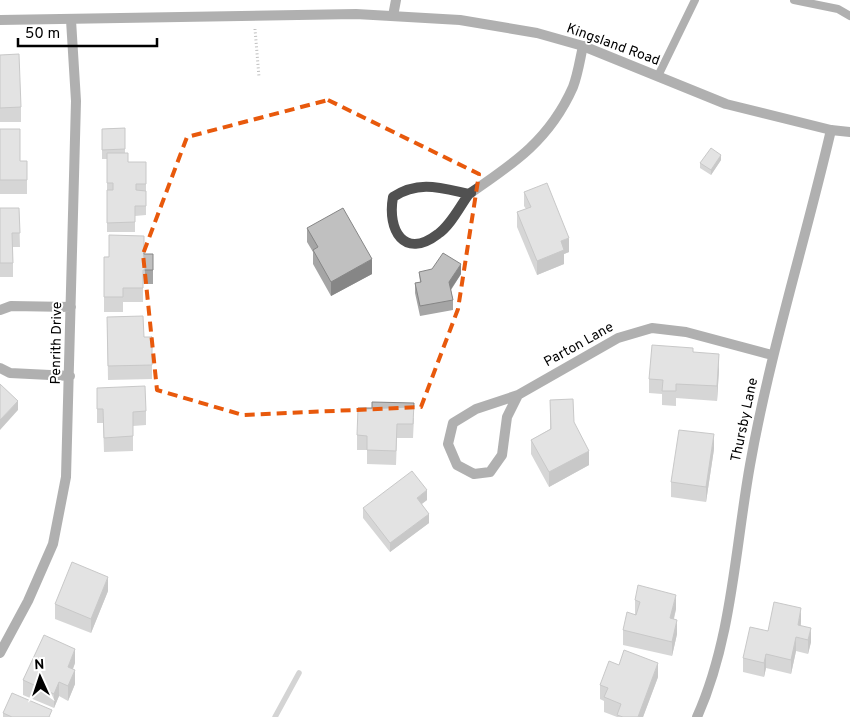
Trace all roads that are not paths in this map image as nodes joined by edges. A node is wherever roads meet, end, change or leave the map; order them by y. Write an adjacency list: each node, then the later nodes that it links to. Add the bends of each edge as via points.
1 (396, 0): 4 (street)
2 (695, 0): 9 (lane)
3 (794, 0): 5 (lane, via 838,9)
4 (393, 16): 7 (street, Kingsland Road); 8 (street, Kingsland Road, via 460,20 537,33)
5 (850, 16)
6 (0, 20): 7 (street, Kingsland Road)
7 (71, 20): 13 (street, Penrith Drive, via 76,102)
8 (583, 46): 9 (street, Kingsland Road); 12 (street, via 573,86 541,139 516,162)
9 (658, 76): 10 (street, Kingsland Road, via 726,104)
10 (831, 130): 11 (street, Kingsland Road); 15 (street, Thursby Lane)
11 (850, 132)
12 (470, 194): 12 (street, via 436,187 406,188 392,197 390,212 394,232 405,242 421,243 439,234)
13 (71, 307): 14 (street, via 11,306); 17 (street, Penrith Drive)
14 (0, 310)
15 (772, 355): 18 (street, Parton Lane, via 686,332 652,328 618,338); 20 (street, Thursby Lane, via 720,646)
16 (0, 368): 17 (street, via 10,373)
17 (70, 376): 19 (street, Penrith Drive, via 66,477 53,544)
18 (518, 394): 18 (street, Parton Lane, via 476,409 453,423 448,444 458,465 474,474 490,472 502,455 507,417)
19 (0, 653)
20 (697, 717)

